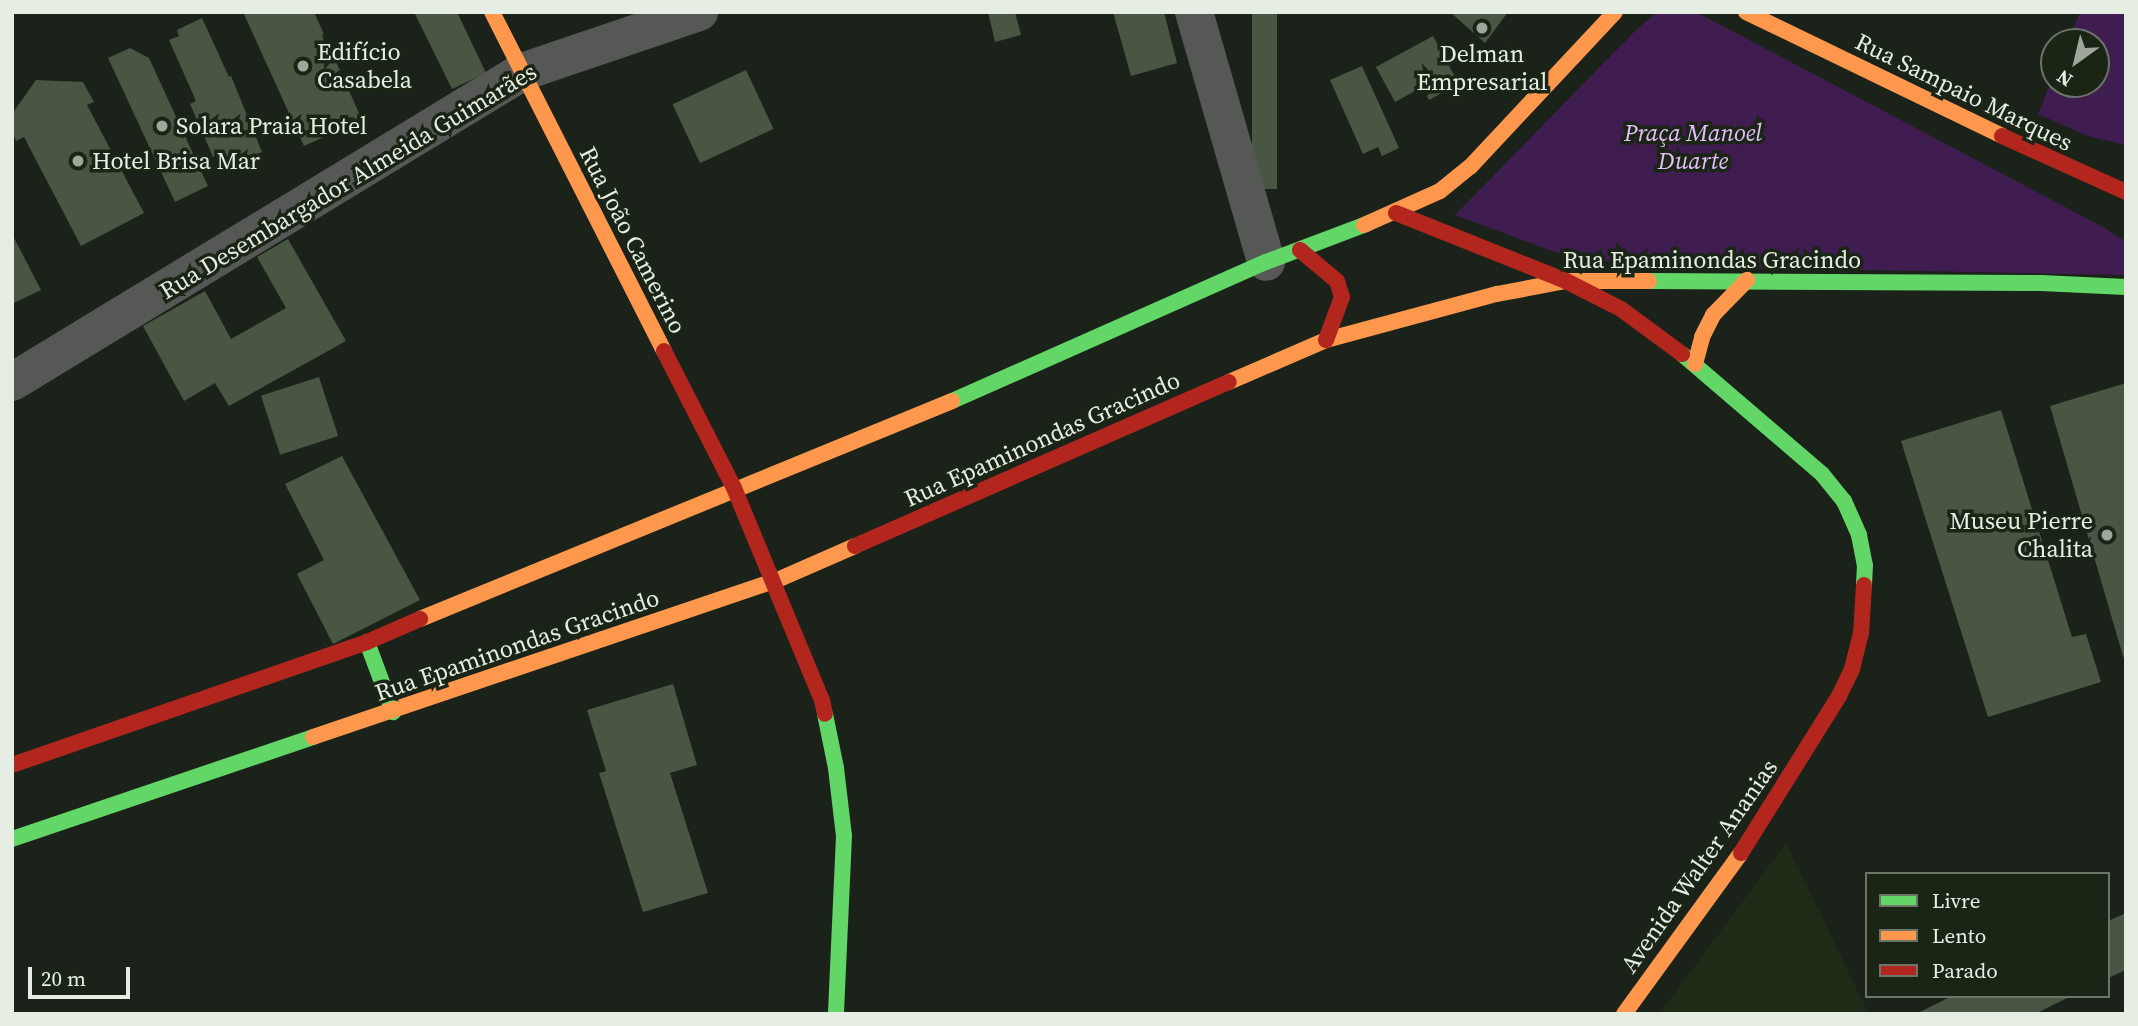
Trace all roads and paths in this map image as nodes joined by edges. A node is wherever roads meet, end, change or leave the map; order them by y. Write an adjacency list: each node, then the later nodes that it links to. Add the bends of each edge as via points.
1 (492, 12): 6 (street, Rua João Camerino)
2 (699, 12): 6 (street, Rua Desembargador Almeida Guimarães)
3 (1194, 12): 10 (street)
4 (1615, 12): 9 (street, via 1471,167 1440,191)
5 (1745, 12): 7 (street, Rua Sampaio Marques, via 2044,157)
6 (522, 72): 16 (street, Rua Desembargador Almeida Guimarães); 17 (street, Rua João Camerino)
7 (2118, 182): 8 (street, Rua Sampaio Marques)
8 (2126, 192)
9 (1396, 212): 10 (street); 12 (street, Avenida Walter Ananias)
10 (1283, 256): 14 (street, via 1322,266 1337,281 1342,297); 17 (street, via 1023,372)
11 (1747, 280): 12 (street, Rua Epaminondas Gracindo); 13 (street, Rua Epaminondas Gracindo); 15 (street, via 1713,315)
12 (1566, 281): 14 (street, Rua Epaminondas Gracindo, via 1497,294); 15 (street, Avenida Walter Ananias, via 1621,309)
13 (2126, 288)
14 (1326, 340): 18 (street, Rua Epaminondas Gracindo)
15 (1695, 364): 24 (street, Avenida Walter Ananias, via 1822,474 1844,500 1859,535 1865,565 1863,620 1852,669 1839,696 1753,837)
16 (12, 382)
17 (734, 488): 18 (street, Rua João Camerino); 19 (street)
18 (775, 581): 20 (street, Rua Epaminondas Gracindo); 23 (street, Rua João Camerino, via 822,700 836,768 844,836)
19 (367, 642): 20 (street); 21 (street)
20 (393, 712): 22 (street, Rua Epaminondas Gracindo)
21 (12, 765)
22 (12, 839)
23 (836, 1014)
24 (1624, 1014)

